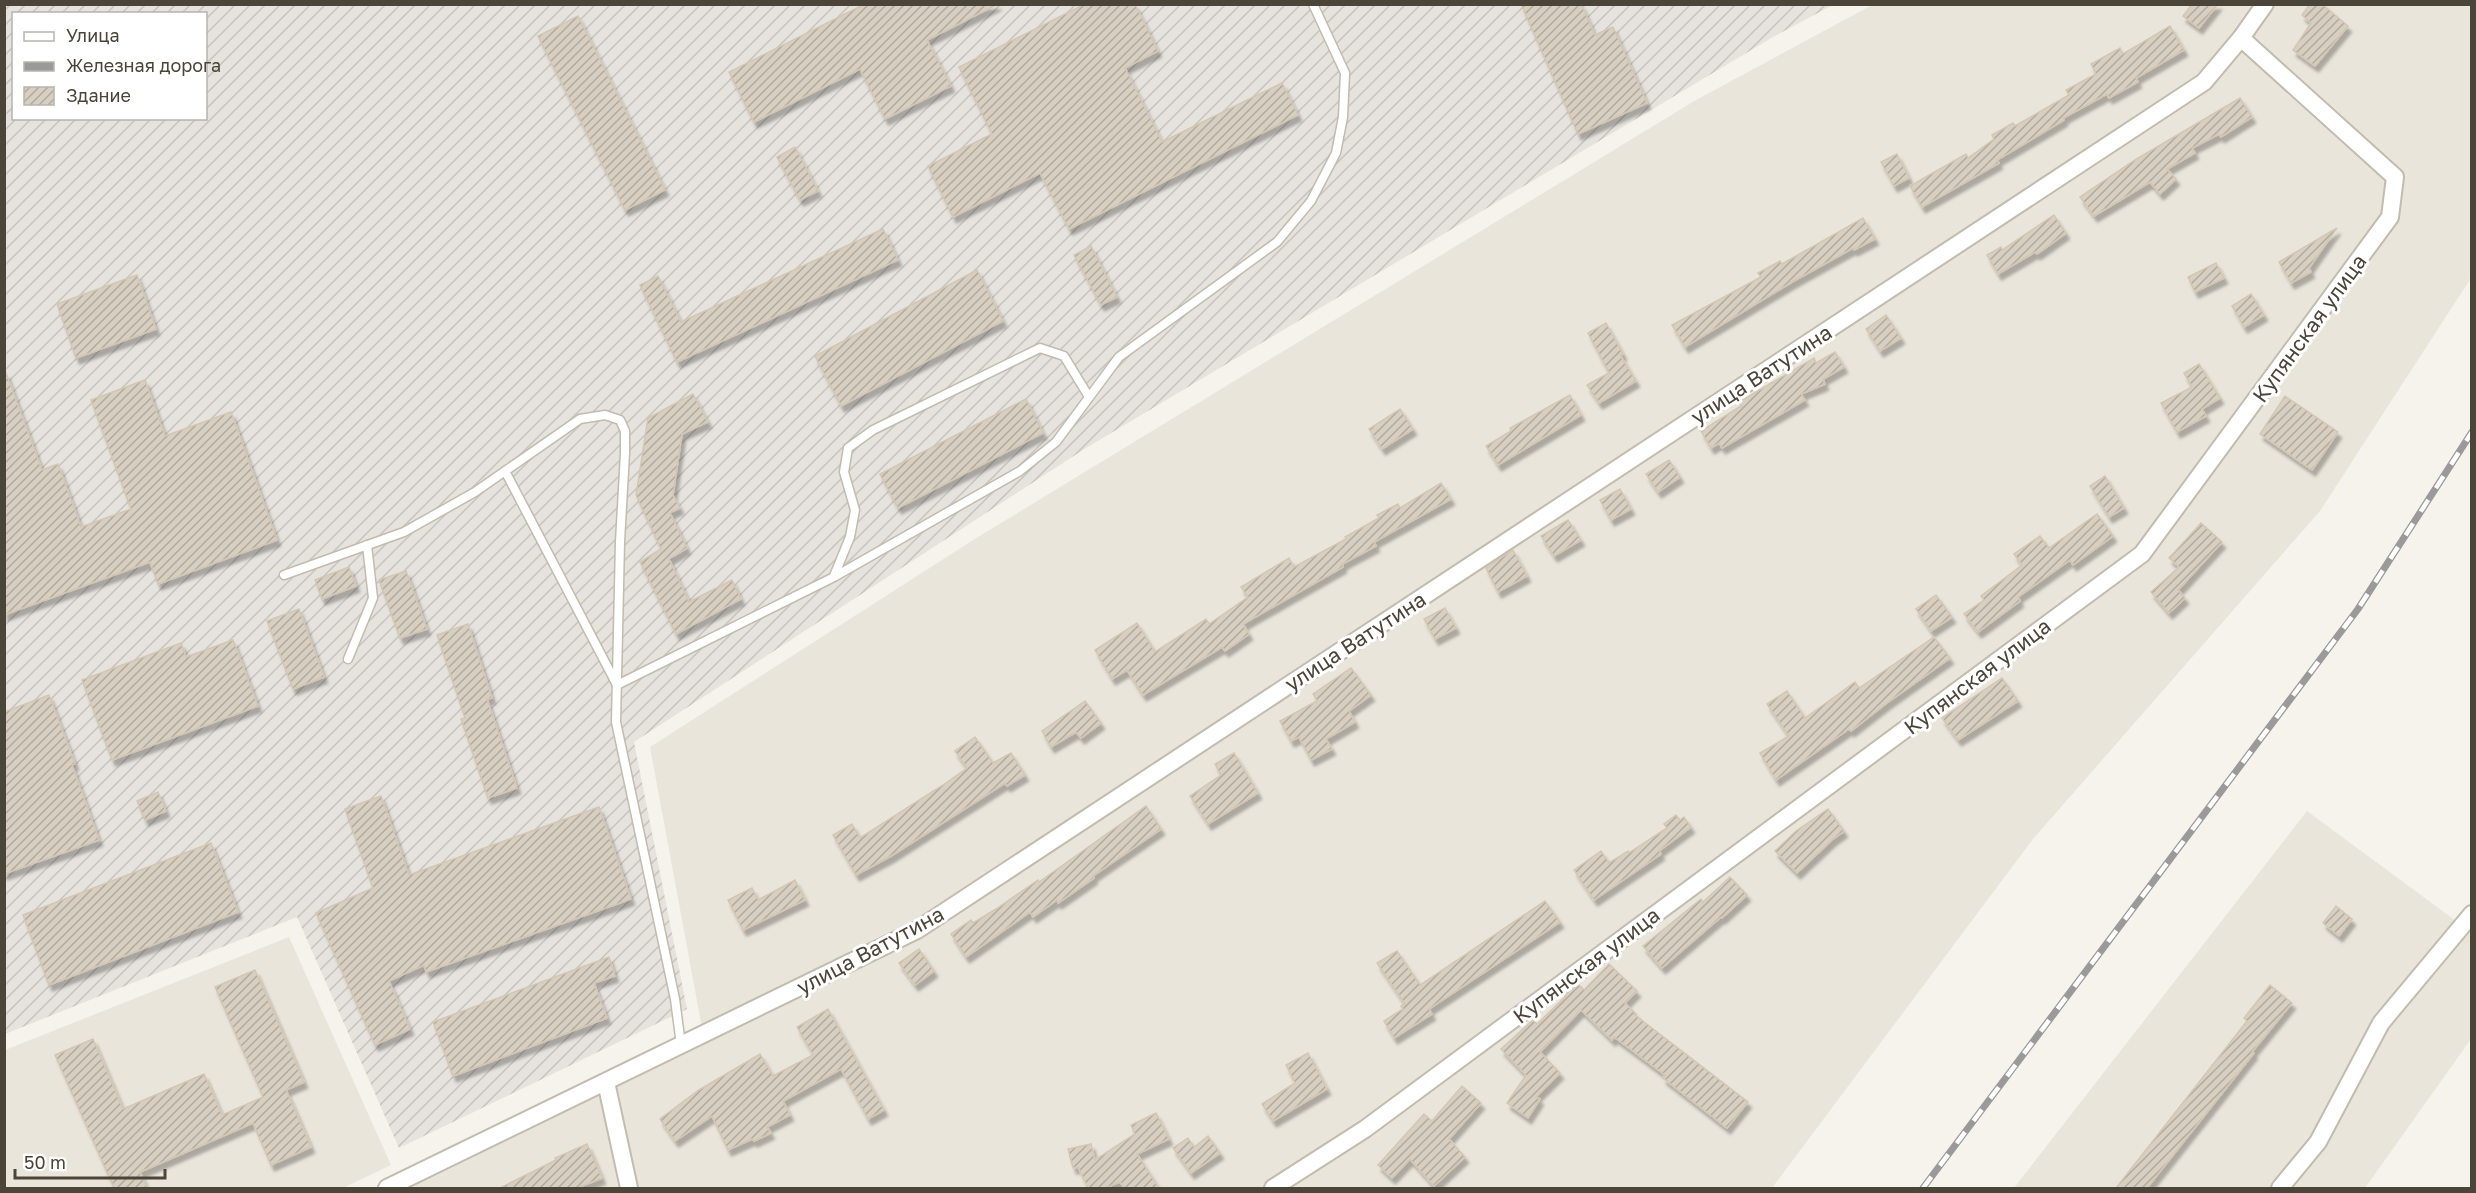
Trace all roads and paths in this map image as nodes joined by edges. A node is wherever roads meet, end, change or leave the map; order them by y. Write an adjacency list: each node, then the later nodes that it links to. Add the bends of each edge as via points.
1 (1314, 4): 4 (lane, via 1345,73 1336,153 1311,201 1277,242 1119,357)
2 (2265, 4): 3 (street, улица Ватутина)
3 (2241, 38): 12 (street, улица Ватутина, via 2204,82 916,930); 16 (street, Купянская улица, via 2395,177 2390,217 2142,554 1365,1129)
4 (1089, 397): 8 (lane, via 1056,442 1020,471); 8 (lane, via 1064,356 1040,348 873,430 848,448 844,472 855,510 850,537)
5 (505, 471): 6 (lane, via 404,532); 10 (lane); 10 (lane, via 580,418 605,415 620,420 626,431)
6 (367, 545): 7 (lane); 9 (lane, via 373,598)
7 (284, 575)
8 (834, 577): 10 (lane)
9 (348, 658)
10 (617, 685): 12 (lane, via 616,722 675,999)
11 (2472, 914): 17 (street, via 2381,1023 2318,1142)
12 (681, 1046): 13 (street, улица Ватутина)
13 (606, 1082): 14 (street, улица Ватутина); 15 (street)
14 (387, 1188)
15 (628, 1188)
16 (1273, 1188)
17 (2280, 1188)

